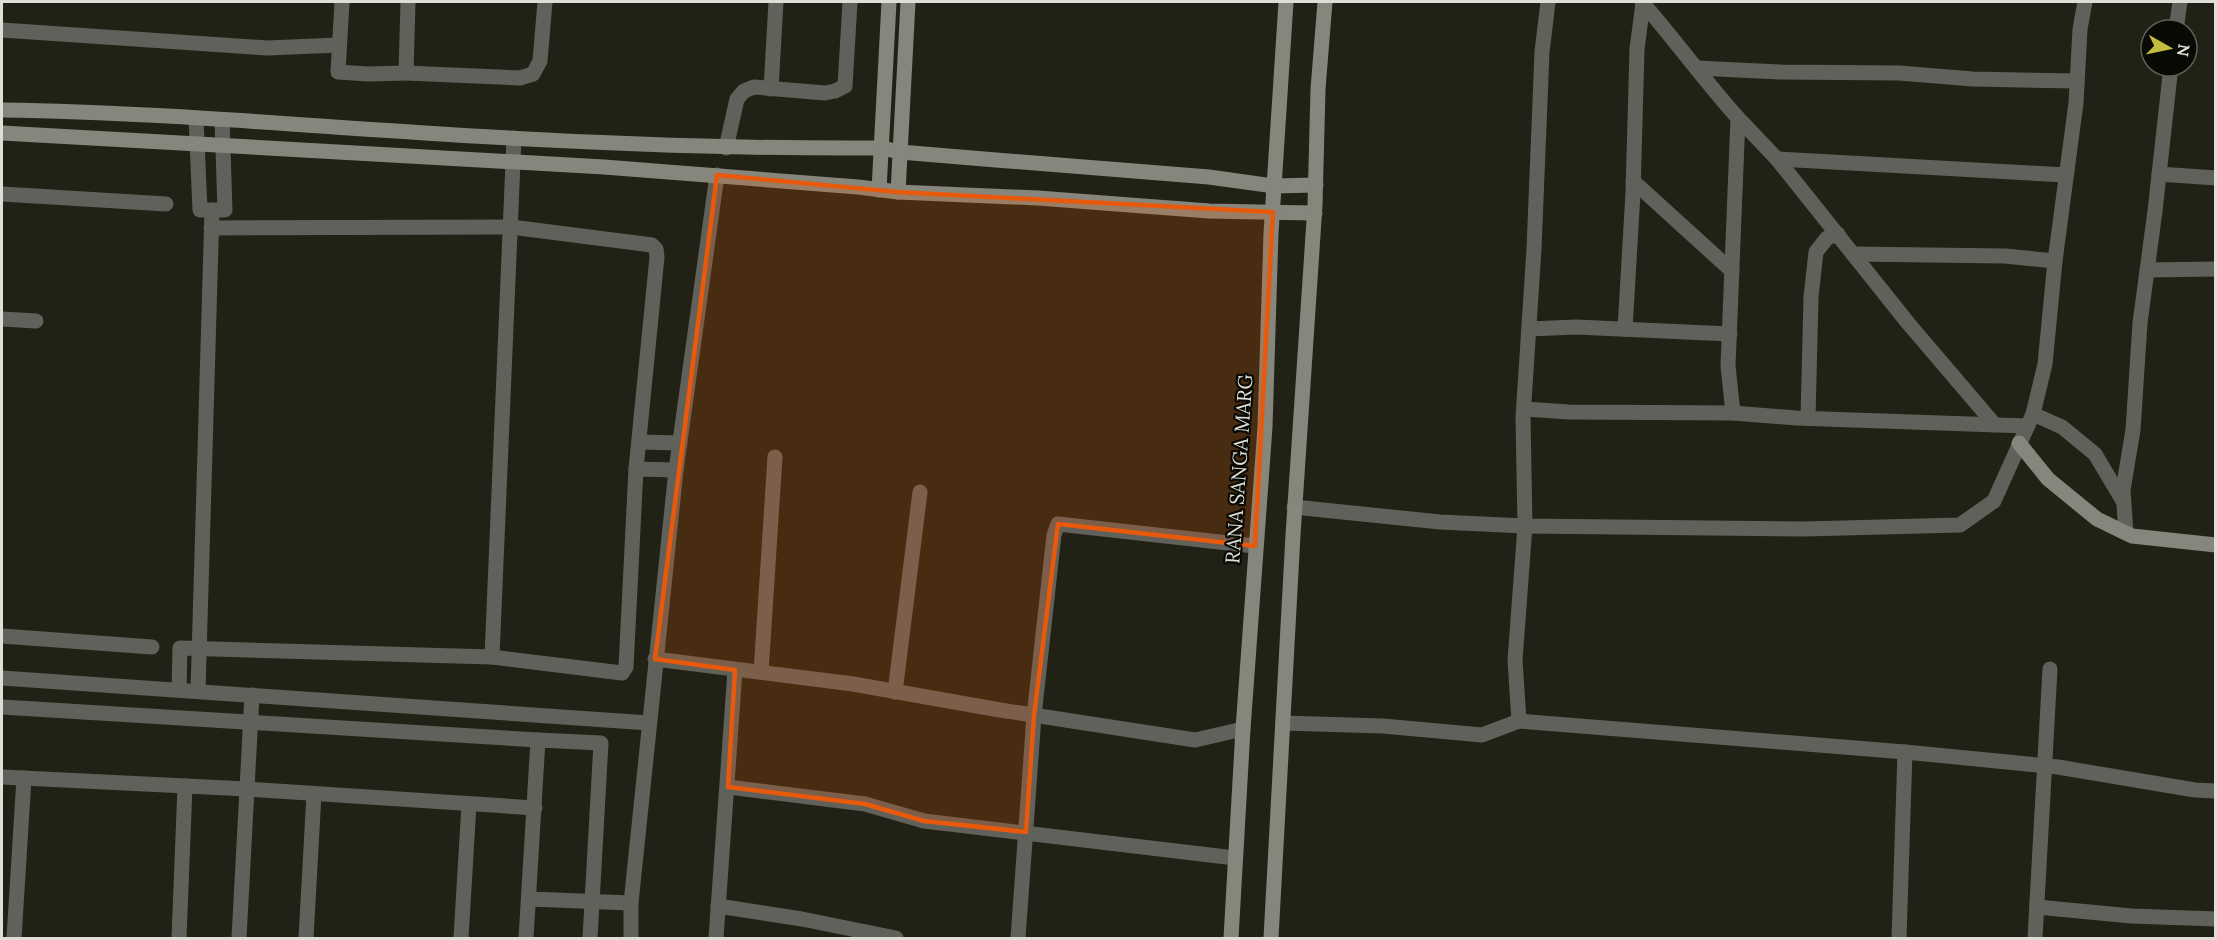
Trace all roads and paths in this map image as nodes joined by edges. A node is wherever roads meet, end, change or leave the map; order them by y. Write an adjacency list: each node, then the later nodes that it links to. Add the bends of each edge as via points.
1 (342, 2): 16 (street)
2 (408, 2): 18 (street)
3 (545, 2): 18 (street, via 540,61 533,74 520,78)
4 (776, 2): 21 (street)
5 (850, 2): 21 (street, via 845,86 825,93)
6 (889, 2): 31 (street)
7 (908, 2): 32 (street)
8 (1286, 2): 41 (street, RANA SANGA MARG)
9 (1325, 2): 40 (street, via 1317,89)
10 (1548, 2): 60 (street, via 1542,52)
11 (1642, 2): 17 (street); 39 (street)
12 (2085, 2): 20 (street)
13 (2180, 2): 14 (street)
14 (2178, 18)
15 (2, 30): 16 (street, via 267,48)
16 (339, 45): 18 (street, via 338,72)
17 (1696, 68): 20 (street); 24 (street)
18 (406, 73)
19 (2170, 78): 35 (street)
20 (2077, 81): 37 (street)
21 (771, 89): 30 (street, via 754,87 737,99)
22 (2, 110): 23 (street)
23 (196, 118): 25 (street); 28 (street)
24 (1738, 118): 33 (street); 56 (street)
25 (222, 120): 27 (street); 29 (street)
26 (2, 133): 28 (street)
27 (514, 138): 30 (street); 34 (street)
28 (197, 145): 29 (street); 46 (street, via 200,210)
29 (222, 146): 34 (street); 46 (street, via 225,210)
30 (726, 148): 31 (street)
31 (882, 148): 32 (street); 42 (street)
32 (900, 152): 41 (street, via 1209,177); 43 (street)
33 (1778, 159): 37 (street); 51 (street)
34 (514, 161): 36 (street); 49 (street)
35 (2159, 174): 38 (street); 55 (street)
36 (717, 175): 42 (street); 68 (street)
37 (2066, 176): 53 (street)
38 (2216, 178)
39 (1634, 181): 56 (street); 59 (street)
40 (1316, 185): 41 (street); 48 (street)
41 (1274, 186): 47 (street, RANA SANGA MARG)
42 (879, 190): 43 (street)
43 (898, 192): 47 (street)
44 (2, 194): 45 (street)
45 (166, 204)
46 (212, 210): 50 (street)
47 (1273, 212): 48 (street); 79 (street, RANA SANGA MARG)
48 (1315, 213): 75 (street)
49 (511, 227): 50 (street); 67 (street, via 656,249); 83 (street)
50 (211, 228): 82 (street)
51 (1838, 234): 52 (street); 64 (street, via 1827,238 1816,252)
52 (1853, 254): 53 (street); 66 (street)
53 (2055, 261): 65 (street, via 2045,364)
54 (2216, 269): 55 (street)
55 (2147, 270): 74 (street)
56 (1732, 271): 61 (street)
57 (2, 319): 58 (street)
58 (36, 321)
59 (1625, 328): 60 (street); 61 (street)
60 (1529, 329): 62 (street)
61 (1730, 334): 63 (street, via 1728,366)
62 (1524, 409): 63 (street); 76 (street)
63 (1733, 413): 64 (street)
64 (1808, 418): 66 (street)
65 (2030, 420): 66 (street); 69 (street); 74 (street, via 2062,427 2095,454)
66 (1995, 425)
67 (639, 442): 68 (street); 71 (street)
68 (680, 443): 72 (street)
69 (2019, 443): 76 (street, via 1994,501 1960,525 1804,529); 77 (street, via 2048,479 2097,519)
70 (775, 457): 87 (street)
71 (636, 469): 72 (street); 83 (street, via 626,667 622,673)
72 (676, 470): 84 (street)
73 (920, 492): 91 (street)
74 (2124, 504): 77 (street)
75 (1294, 507): 76 (street); 98 (street)
76 (1525, 526): 96 (street, via 1515,660)
77 (2126, 533): 78 (street)
78 (2216, 545)
79 (1255, 546): 94 (street, via 1058,524); 99 (street, RANA SANGA MARG)
80 (2, 636): 81 (street)
81 (152, 647)
82 (199, 649): 83 (street); 89 (street, via 180,648); 90 (street)
83 (492, 657)
84 (656, 659): 86 (street); 97 (street)
85 (2050, 669): 102 (street)
86 (735, 670): 87 (street); 106 (street)
87 (761, 672): 91 (street)
88 (2, 678): 89 (street)
89 (179, 690): 90 (street)
90 (198, 691): 92 (street)
91 (895, 692): 94 (street)
92 (252, 695): 95 (street); 97 (street)
93 (2, 707): 95 (street)
94 (1034, 716): 99 (street, via 1195,740); 112 (street)
95 (251, 721): 100 (street); 107 (street)
96 (1519, 721): 98 (street, via 1482,735 1383,726); 101 (street)
97 (649, 723): 116 (street)
98 (1283, 723): 132 (street)
99 (1243, 729): 113 (street, RANA SANGA MARG)
100 (538, 740): 111 (street); 115 (street, via 601,743)
101 (1905, 752): 102 (street); 133 (street)
102 (2043, 765): 108 (street); 118 (street)
103 (2, 777): 104 (street)
104 (24, 778): 105 (street); 120 (street)
105 (185, 786): 107 (street); 121 (street)
106 (728, 786): 112 (street, via 865,804 924,821); 117 (street)
107 (248, 789): 109 (street); 122 (street)
108 (2216, 791)
109 (314, 794): 110 (street); 123 (street)
110 (469, 804): 111 (street); 124 (street)
111 (535, 808): 114 (street)
112 (1026, 832): 113 (street); 130 (street)
113 (1235, 858): 131 (street, RANA SANGA MARG)
114 (529, 900): 115 (street); 125 (street)
115 (591, 902): 116 (street); 126 (street)
116 (631, 903): 127 (street)
117 (718, 906): 128 (street); 129 (street)
118 (2037, 907): 119 (street); 134 (street)
119 (2216, 919)
120 (14, 939)
121 (179, 939)
122 (239, 939)
123 (306, 939)
124 (461, 939)
125 (526, 939)
126 (590, 939)
127 (631, 939)
128 (716, 939)
129 (896, 939)
130 (1018, 939)
131 (1231, 939)
132 (1271, 939)
133 (1899, 939)
134 (2035, 939)

